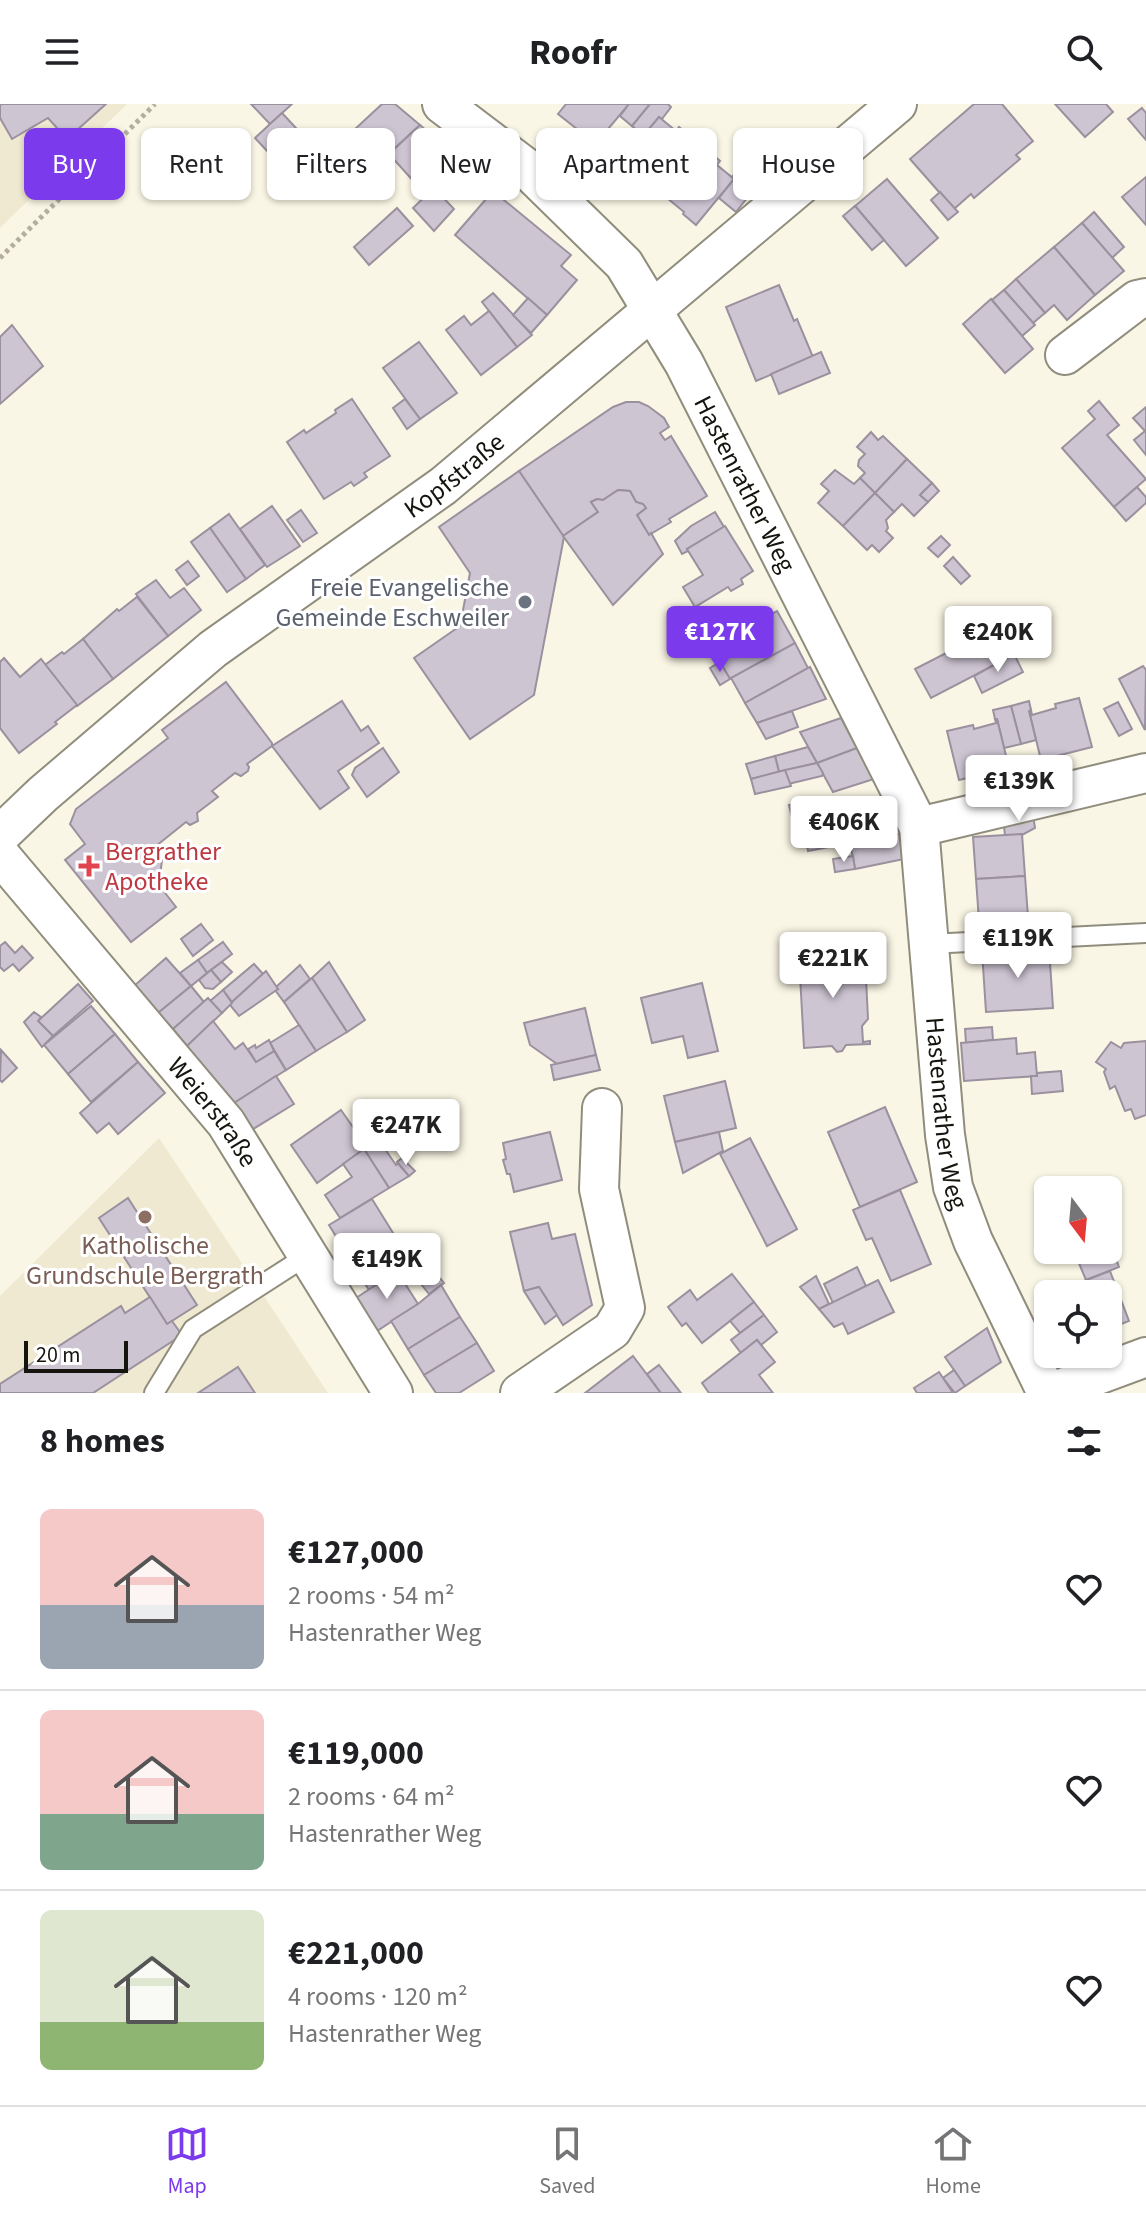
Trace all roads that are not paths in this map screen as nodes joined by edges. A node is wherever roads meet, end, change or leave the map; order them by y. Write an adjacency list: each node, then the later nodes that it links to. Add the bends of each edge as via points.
1 (442, 104): 4 (street, Hastenrather Weg, via 547,188 624,264)
2 (897, 104): 4 (street, Kopfstraße)
3 (1146, 298): 5 (street)
4 (652, 310): 7 (street, Hastenrather Weg, via 684,363); 8 (street, Kopfstraße, via 443,486 213,649)
5 (1065, 355)
6 (1146, 773): 7 (street)
7 (919, 827): 11 (street, Hastenrather Weg)
8 (0, 835)
9 (0, 855): 13 (street, Weierstraße, via 226,1123)
10 (1146, 933): 11 (lane)
11 (929, 944): 18 (street, Hastenrather Weg, via 953,1187 973,1241)
12 (602, 1108): 17 (street, via 599,1189 625,1308 612,1330)
13 (308, 1255): 15 (lane, via 193,1329); 16 (street, Weierstraße)
14 (1146, 1357): 18 (street)
15 (154, 1393)
16 (393, 1393)
17 (520, 1393)
18 (1048, 1393)

